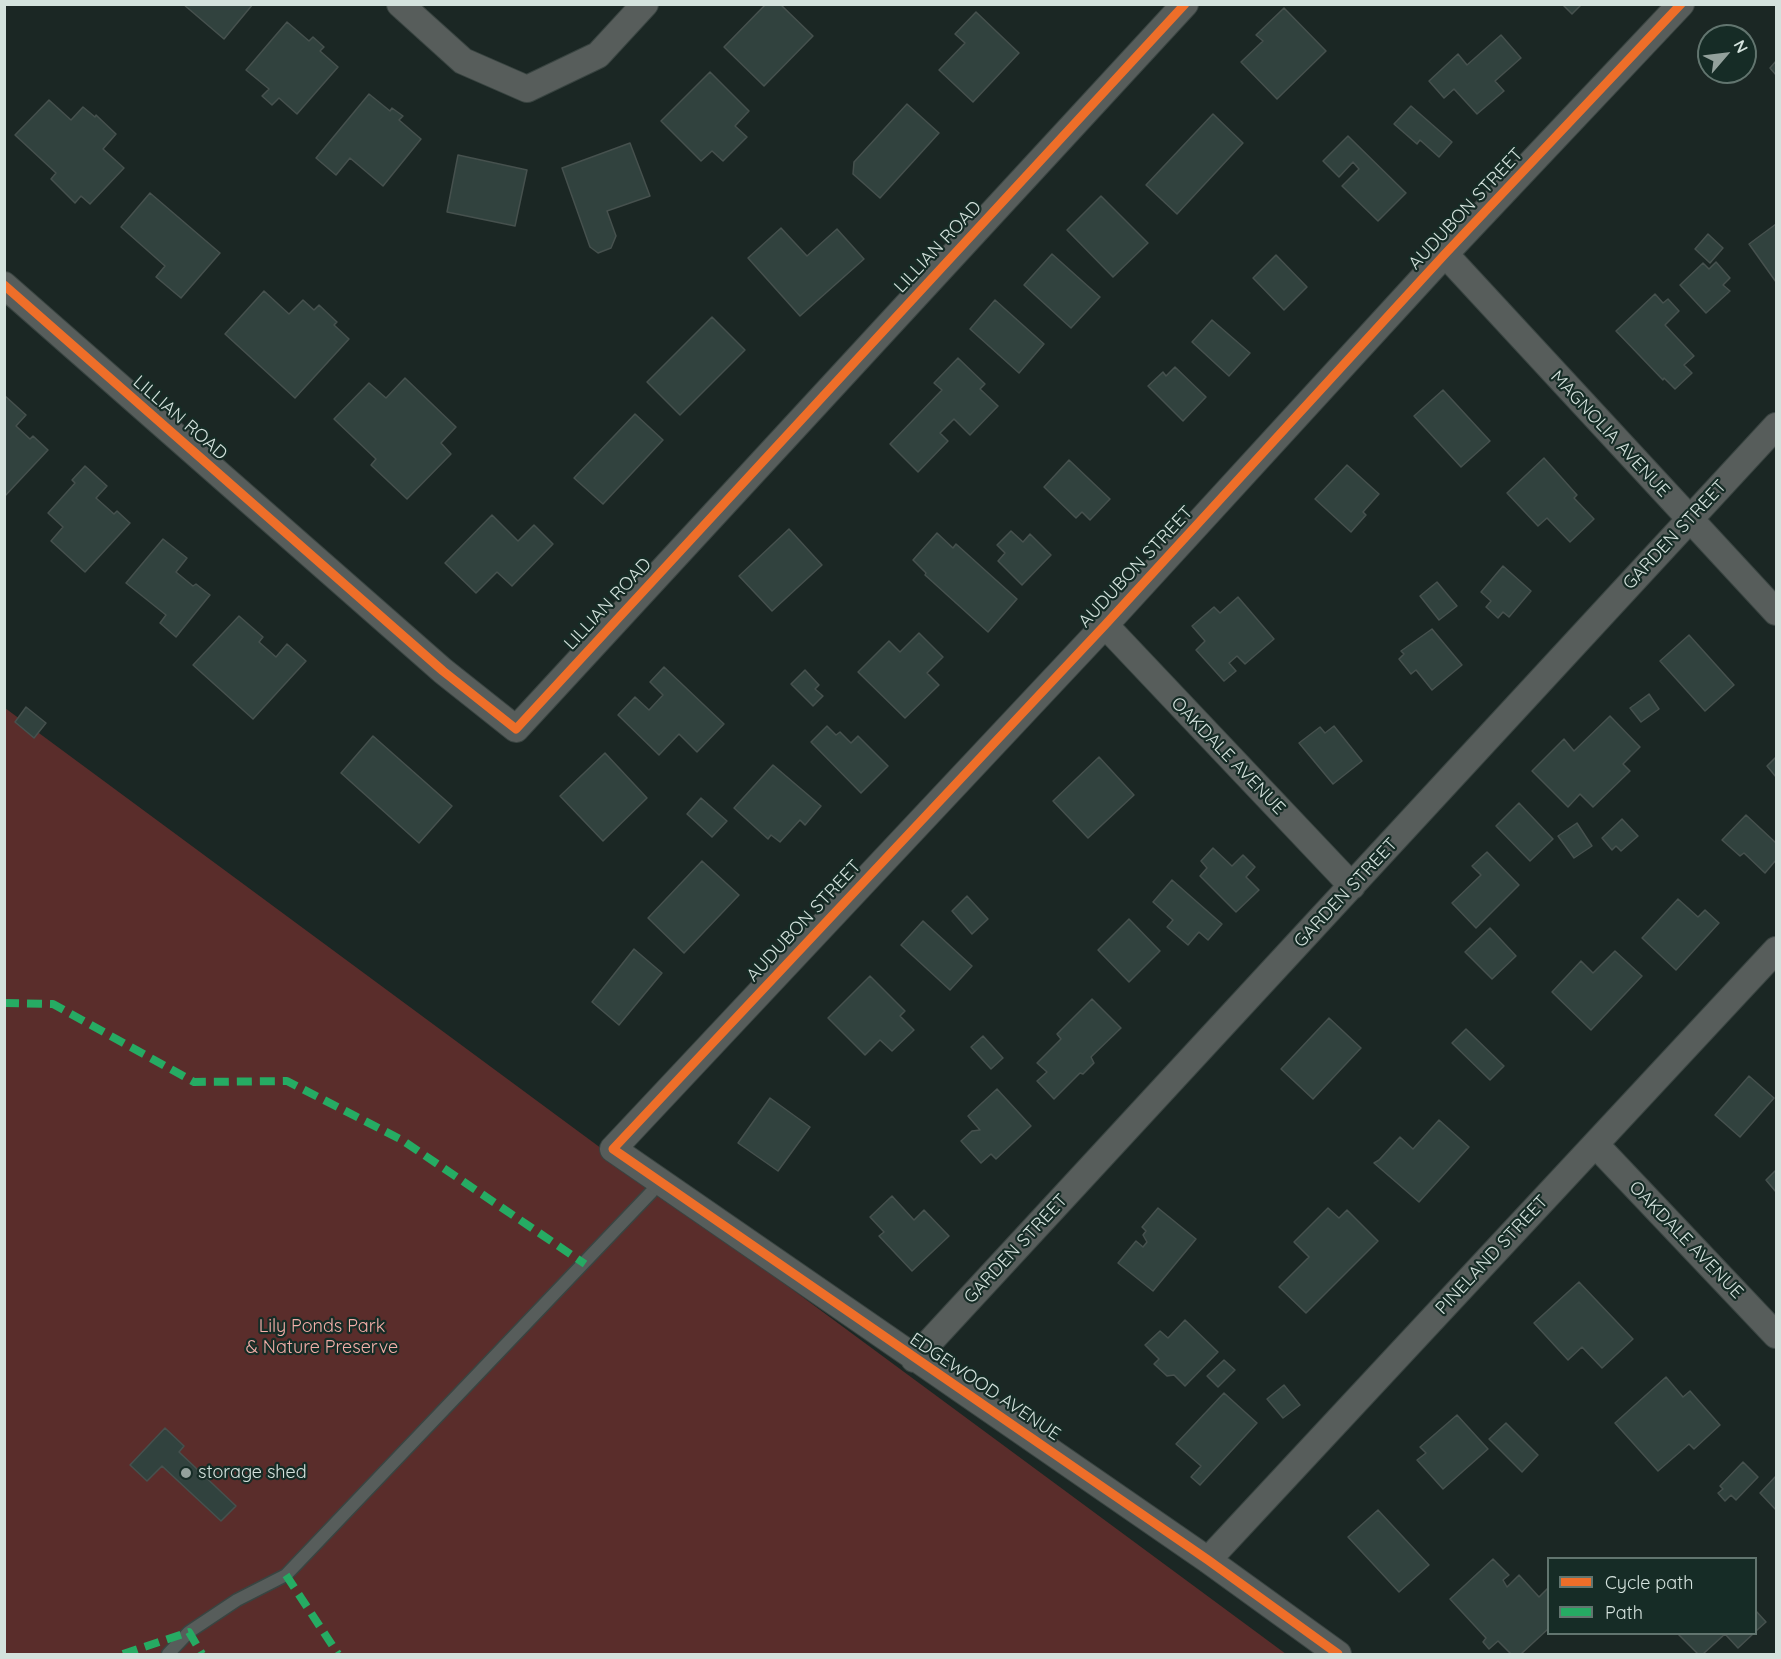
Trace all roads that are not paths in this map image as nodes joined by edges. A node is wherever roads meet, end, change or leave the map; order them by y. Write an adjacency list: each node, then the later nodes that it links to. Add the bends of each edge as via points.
1 (400, 4): 2 (street, via 463,61 527,88 598,55)
2 (645, 4)
3 (1185, 4): 6 (street, LILLIAN ROAD, via 516,729 443,671)
4 (1682, 4): 5 (street, AUDUBON STREET)
5 (1445, 254): 8 (street, MAGNOLIA AVENUE); 10 (street, AUDUBON STREET)
6 (4, 285)
7 (1776, 426): 8 (street, GARDEN STREET)
8 (1690, 520): 9 (street, MAGNOLIA AVENUE); 11 (street, GARDEN STREET)
9 (1776, 612)
10 (1105, 626): 11 (street, OAKDALE AVENUE); 14 (street, AUDUBON STREET)
11 (1352, 886): 17 (street, GARDEN STREET)
12 (1776, 950): 13 (street, PINELAND STREET)
13 (1596, 1145): 16 (street, OAKDALE AVENUE); 18 (street, PINELAND STREET)
14 (613, 1149): 15 (street, EDGEWOOD AVENUE)
15 (661, 1182): 17 (street, EDGEWOOD AVENUE); 19 (lane, via 286,1575 237,1600 189,1632)
16 (1776, 1335)
17 (914, 1359): 18 (street, EDGEWOOD AVENUE)
18 (1208, 1560): 20 (street, EDGEWOOD AVENUE)
19 (168, 1654)
20 (1338, 1654)

